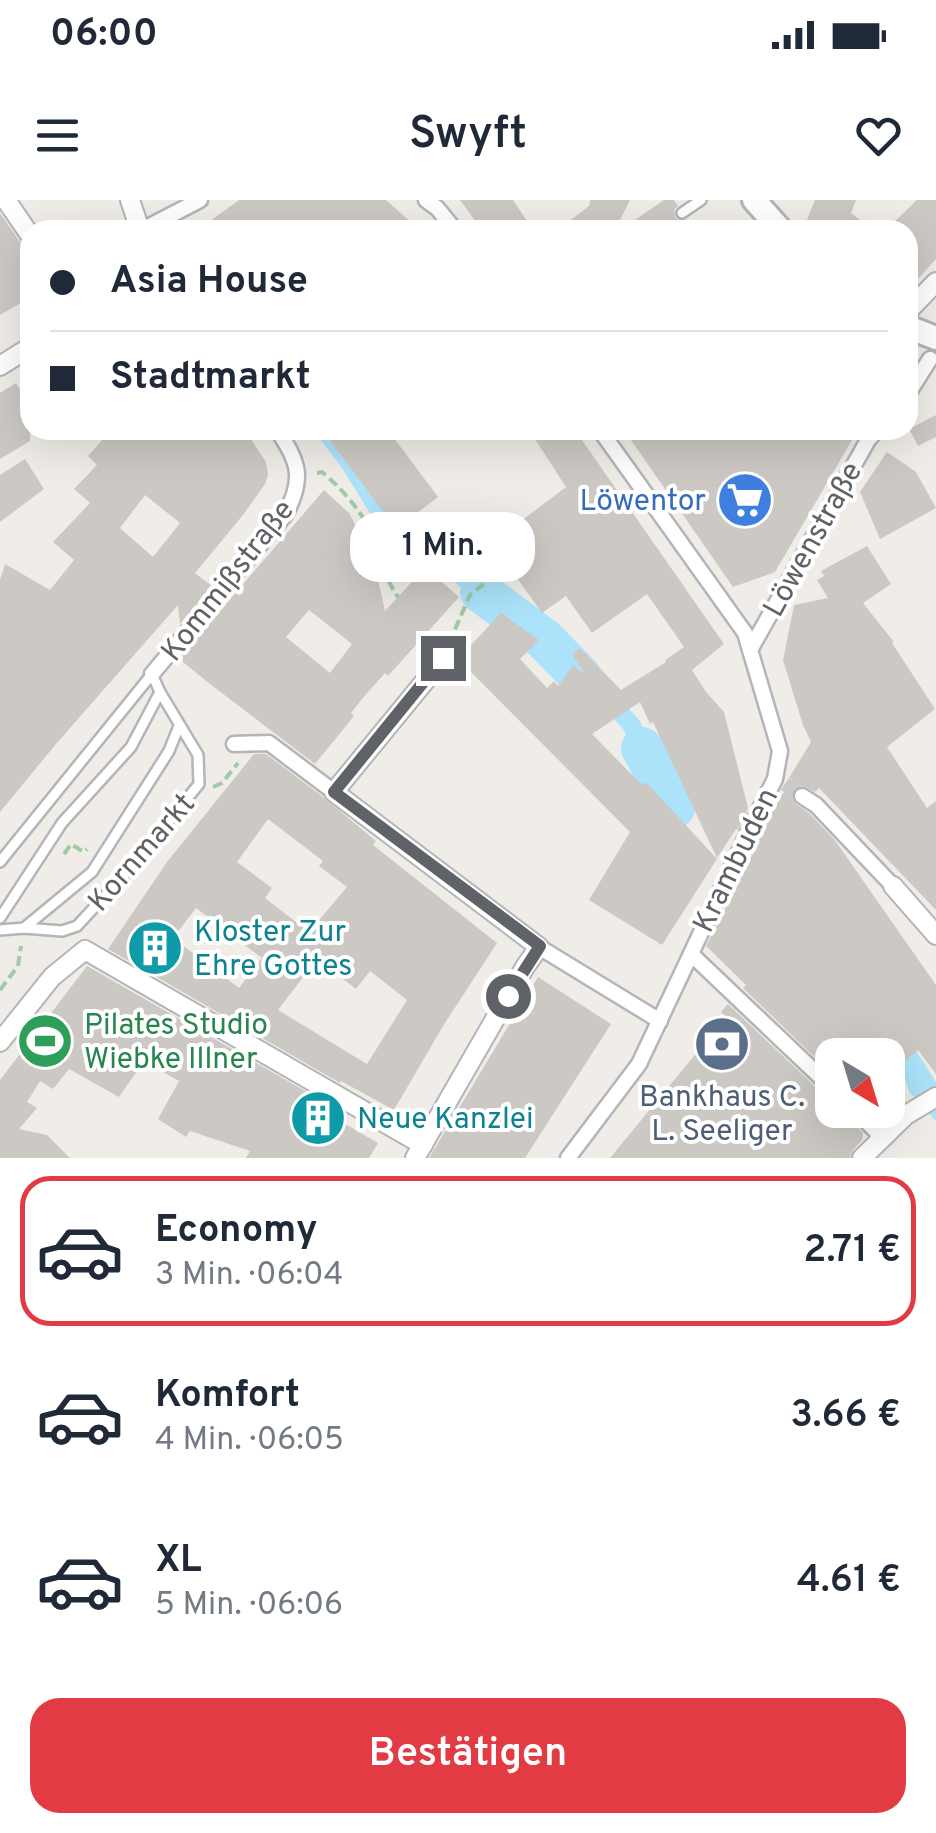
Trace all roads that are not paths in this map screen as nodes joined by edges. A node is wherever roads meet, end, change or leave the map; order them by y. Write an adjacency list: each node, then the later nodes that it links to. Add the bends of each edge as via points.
1 (200, 200): 5 (street)
2 (426, 200): 6 (street)
3 (701, 200): 4 (lane)
4 (682, 213)
5 (161, 220)
6 (447, 220)
7 (936, 282): 8 (street)
8 (918, 301)
9 (933, 348): 10 (street)
10 (918, 376)
11 (283, 440): 16 (street, Kommißstraße, via 298,480 285,515)
12 (607, 440): 14 (street, Krambuden, via 745,633)
13 (868, 440): 14 (street, Löwenstraße)
14 (750, 650): 29 (street, Krambuden, via 780,752 780,782 754,820)
15 (443, 658): 20 (street)
16 (152, 674): 17 (lane, Kornmarkt); 22 (lane)
17 (160, 692): 18 (lane, Kornmarkt); 24 (lane, via 131,747 62,823)
18 (179, 726): 25 (lane, Kornmarkt, via 92,872); 25 (lane, Kornmarkt, via 198,755 199,784 77,926)
19 (234, 744): 20 (street, via 269,743)
20 (334, 792): 28 (street)
21 (802, 796): 23 (street)
22 (0, 862)
23 (893, 886): 27 (street)
24 (0, 918)
25 (24, 928): 26 (lane, Kornmarkt)
26 (0, 930)
27 (936, 934)
28 (540, 946): 30 (street); 36 (street)
29 (691, 954): 30 (street, Krambuden); 32 (street)
30 (660, 1021): 37 (street, Krambuden, via 639,1064)
31 (2, 1036): 36 (street, via 52,976 86,950)
32 (815, 1072)
33 (936, 1097): 35 (street)
34 (874, 1128): 35 (street)
35 (882, 1136): 38 (street)
36 (419, 1152)
37 (568, 1158)
38 (862, 1158)

